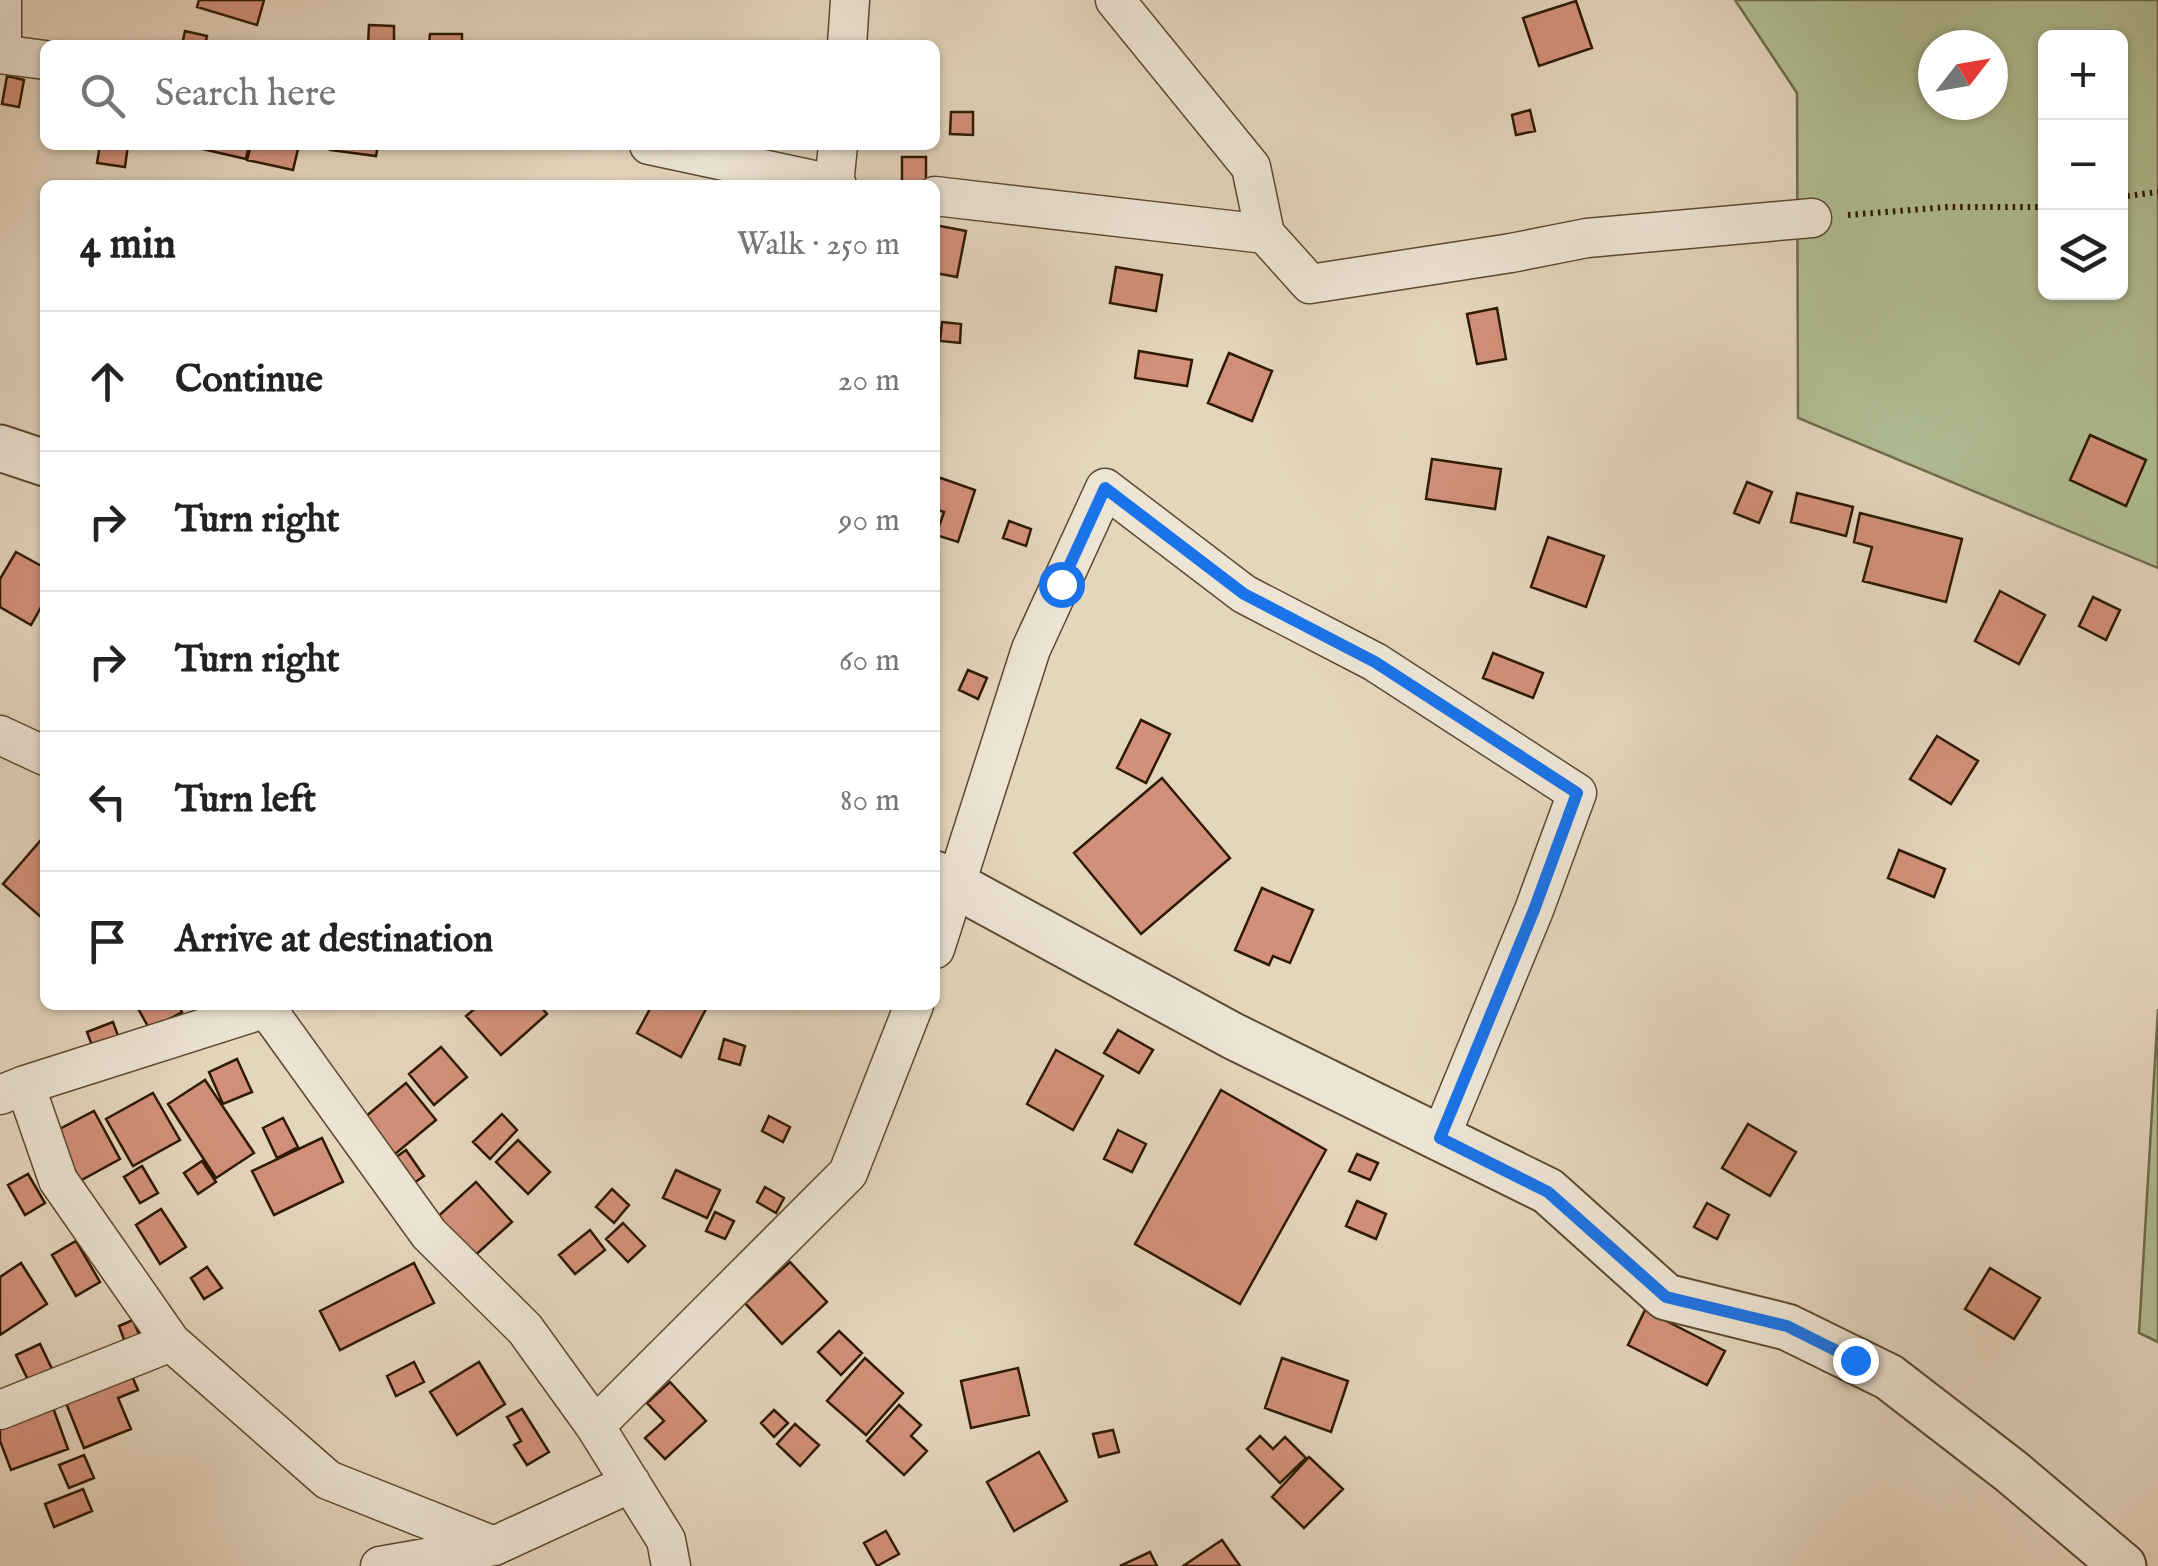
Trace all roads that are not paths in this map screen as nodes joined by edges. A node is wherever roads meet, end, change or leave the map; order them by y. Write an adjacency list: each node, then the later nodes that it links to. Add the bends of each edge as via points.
1 (2, 0): 5 (street)
2 (850, 0): 4 (street)
3 (1115, 0): 13 (street, via 1252,167)
4 (846, 40)
5 (1, 54): 6 (street)
6 (40, 59)
7 (673, 150): 9 (street)
8 (838, 150): 10 (street)
9 (812, 180)
10 (835, 180)
11 (940, 197): 13 (street)
12 (1812, 218): 13 (street, via 1587,238 1310,284)
13 (1265, 234)
14 (0, 448): 15 (street)
15 (40, 461)
16 (0, 736): 17 (street)
17 (40, 754)
18 (945, 880): 19 (street); 24 (street, via 1233,1036); 24 (street, via 1031,648 1105,488 1244,594 1375,662 1577,793)
19 (940, 914)
20 (255, 1010): 23 (street)
21 (270, 1010): 27 (street, via 430,1234 524,1328)
22 (912, 1010): 27 (street, via 848,1173)
23 (12, 1090): 25 (street, via 58,1180)
24 (1440, 1138): 32 (street, via 1548,1192 1666,1297 1787,1326 1889,1377)
25 (171, 1342): 26 (street); 29 (street, via 328,1480)
26 (0, 1410)
27 (595, 1426): 28 (street)
28 (631, 1483): 29 (street); 31 (street, via 666,1540)
29 (494, 1546): 30 (street)
30 (380, 1566)
31 (671, 1566)
32 (2123, 1566)

